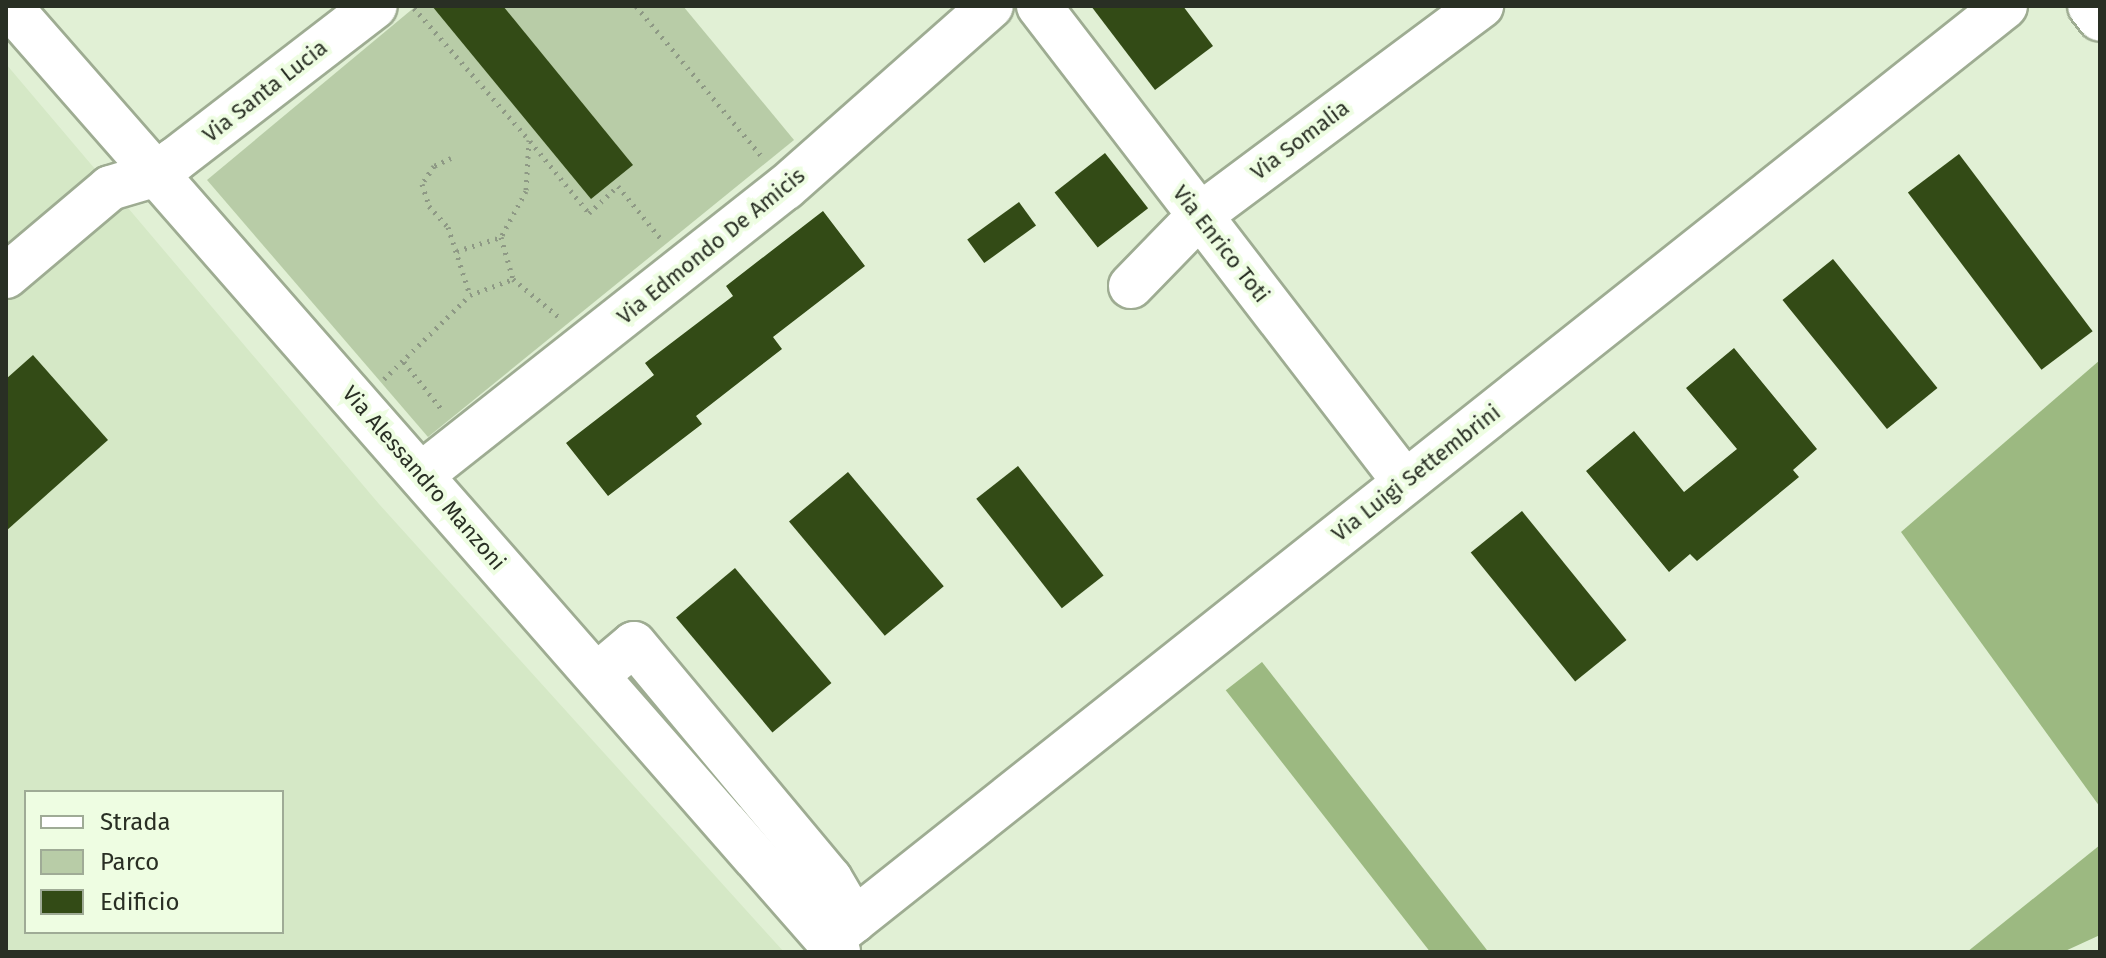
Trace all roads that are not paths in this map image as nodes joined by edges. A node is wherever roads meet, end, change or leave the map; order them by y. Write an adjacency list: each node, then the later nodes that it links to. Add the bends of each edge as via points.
1 (9, 6): 9 (street, Via Alessandro Manzoni)
2 (375, 6): 9 (street, Via Santa Lucia)
3 (991, 6): 13 (street, Via Edmondo De Amicis, via 785,188)
4 (1039, 6): 10 (street, Via Enrico Toti)
5 (1481, 6): 10 (street, Via Somalia)
6 (2005, 6): 14 (street, Via Luigi Settembrini)
7 (2090, 6): 8 (street)
8 (2100, 19)
9 (154, 175): 11 (street, via 110,188); 13 (street, Via Alessandro Manzoni)
10 (1199, 216): 12 (street, Via Somalia); 14 (street, Via Enrico Toti)
11 (6, 276)
12 (1131, 286)
13 (421, 475): 15 (street, Via Alessandro Manzoni)
14 (1405, 482): 15 (street, Via Luigi Settembrini)
15 (840, 938)

